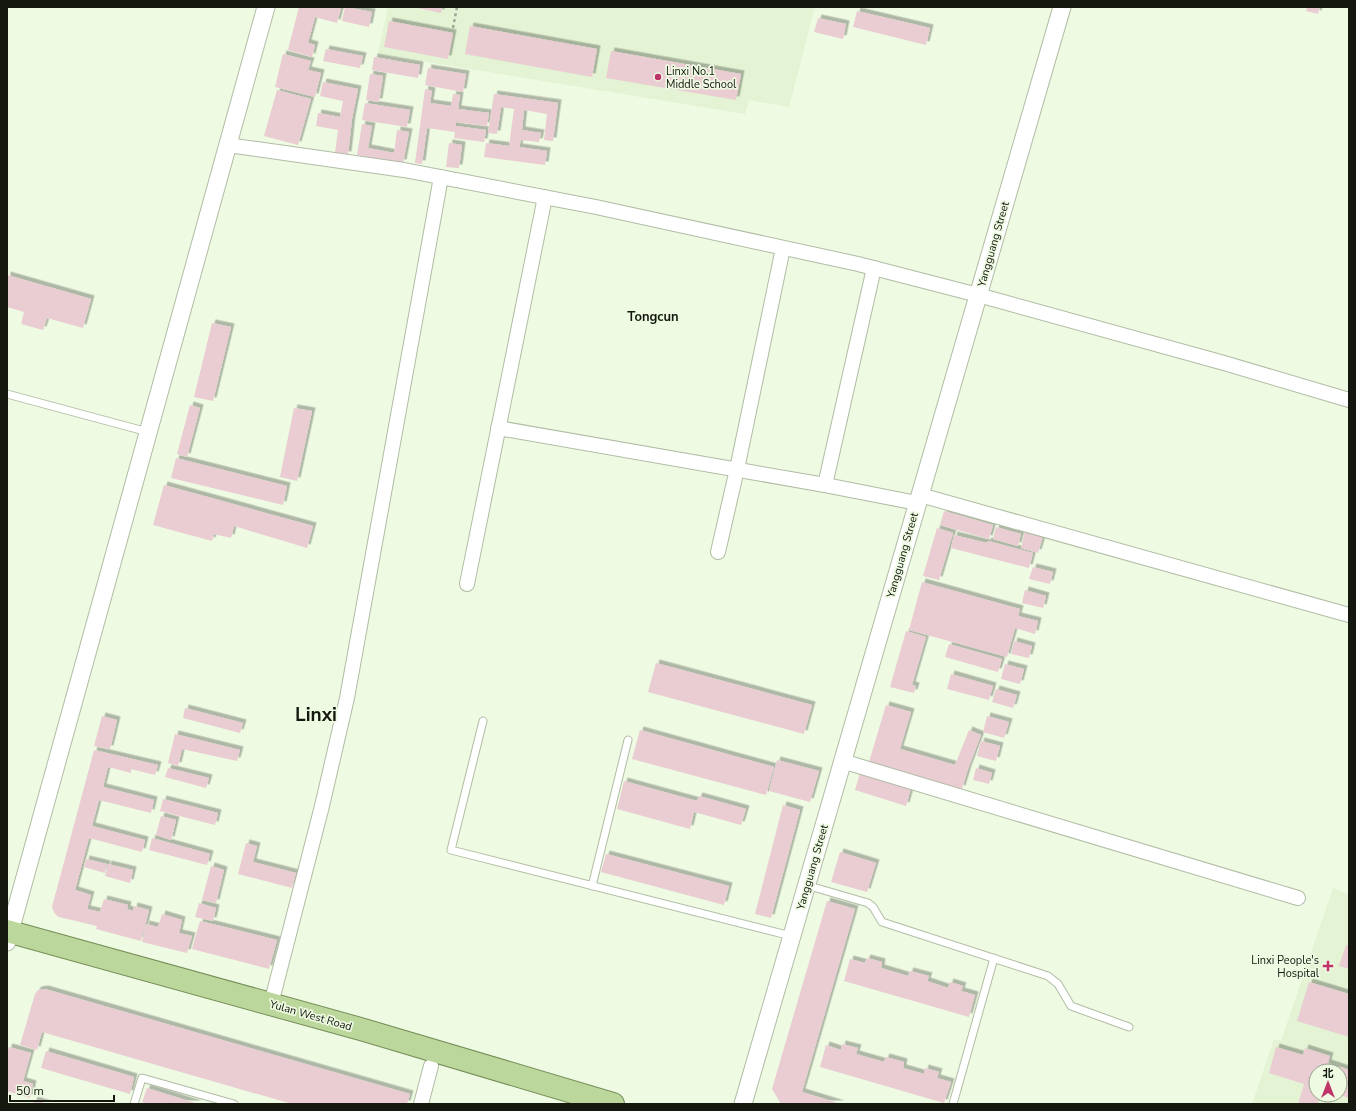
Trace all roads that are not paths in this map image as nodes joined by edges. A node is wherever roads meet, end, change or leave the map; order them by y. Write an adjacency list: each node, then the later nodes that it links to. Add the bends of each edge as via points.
1 (266, 7): 3 (street)
2 (1062, 7): 8 (street, Yangguang Street)
3 (228, 145): 4 (street); 12 (street)
4 (441, 177): 5 (street); 28 (street, via 347,698)
5 (546, 197): 6 (street); 11 (street)
6 (783, 248): 7 (street); 13 (street)
7 (874, 268): 8 (street); 14 (street)
8 (978, 295): 10 (street); 15 (street, Yangguang Street)
9 (7, 394): 12 (lane)
10 (1349, 400)
11 (498, 428): 13 (street); 17 (street)
12 (148, 432): 26 (street)
13 (737, 470): 14 (street); 16 (street)
14 (825, 485): 15 (street)
15 (918, 499): 18 (street); 21 (street, Yangguang Street)
16 (718, 552)
17 (467, 584)
18 (1349, 615)
19 (483, 721): 23 (lane, via 451,850)
20 (628, 740): 23 (lane)
21 (842, 761): 22 (street, Yangguang Street); 24 (street)
22 (806, 885): 25 (street, Yangguang Street); 27 (lane, via 868,903 882,922)
23 (592, 886): 25 (lane)
24 (1298, 898)
25 (791, 936): 36 (street, Yangguang Street)
26 (8, 938): 28 (highway, Yulan West Road); 30 (highway, Yulan West Road)
27 (994, 958): 29 (lane, via 1048,976 1058,984 1071,1006); 37 (lane)
28 (271, 1004): 35 (highway, Yulan West Road)
29 (1129, 1027)
30 (432, 1066): 33 (street); 34 (highway, Yulan West Road)
31 (134, 1104): 32 (lane, via 142,1078)
32 (234, 1104)
33 (421, 1104)
34 (561, 1104)
35 (613, 1104)
36 (742, 1104)
37 (953, 1104)

